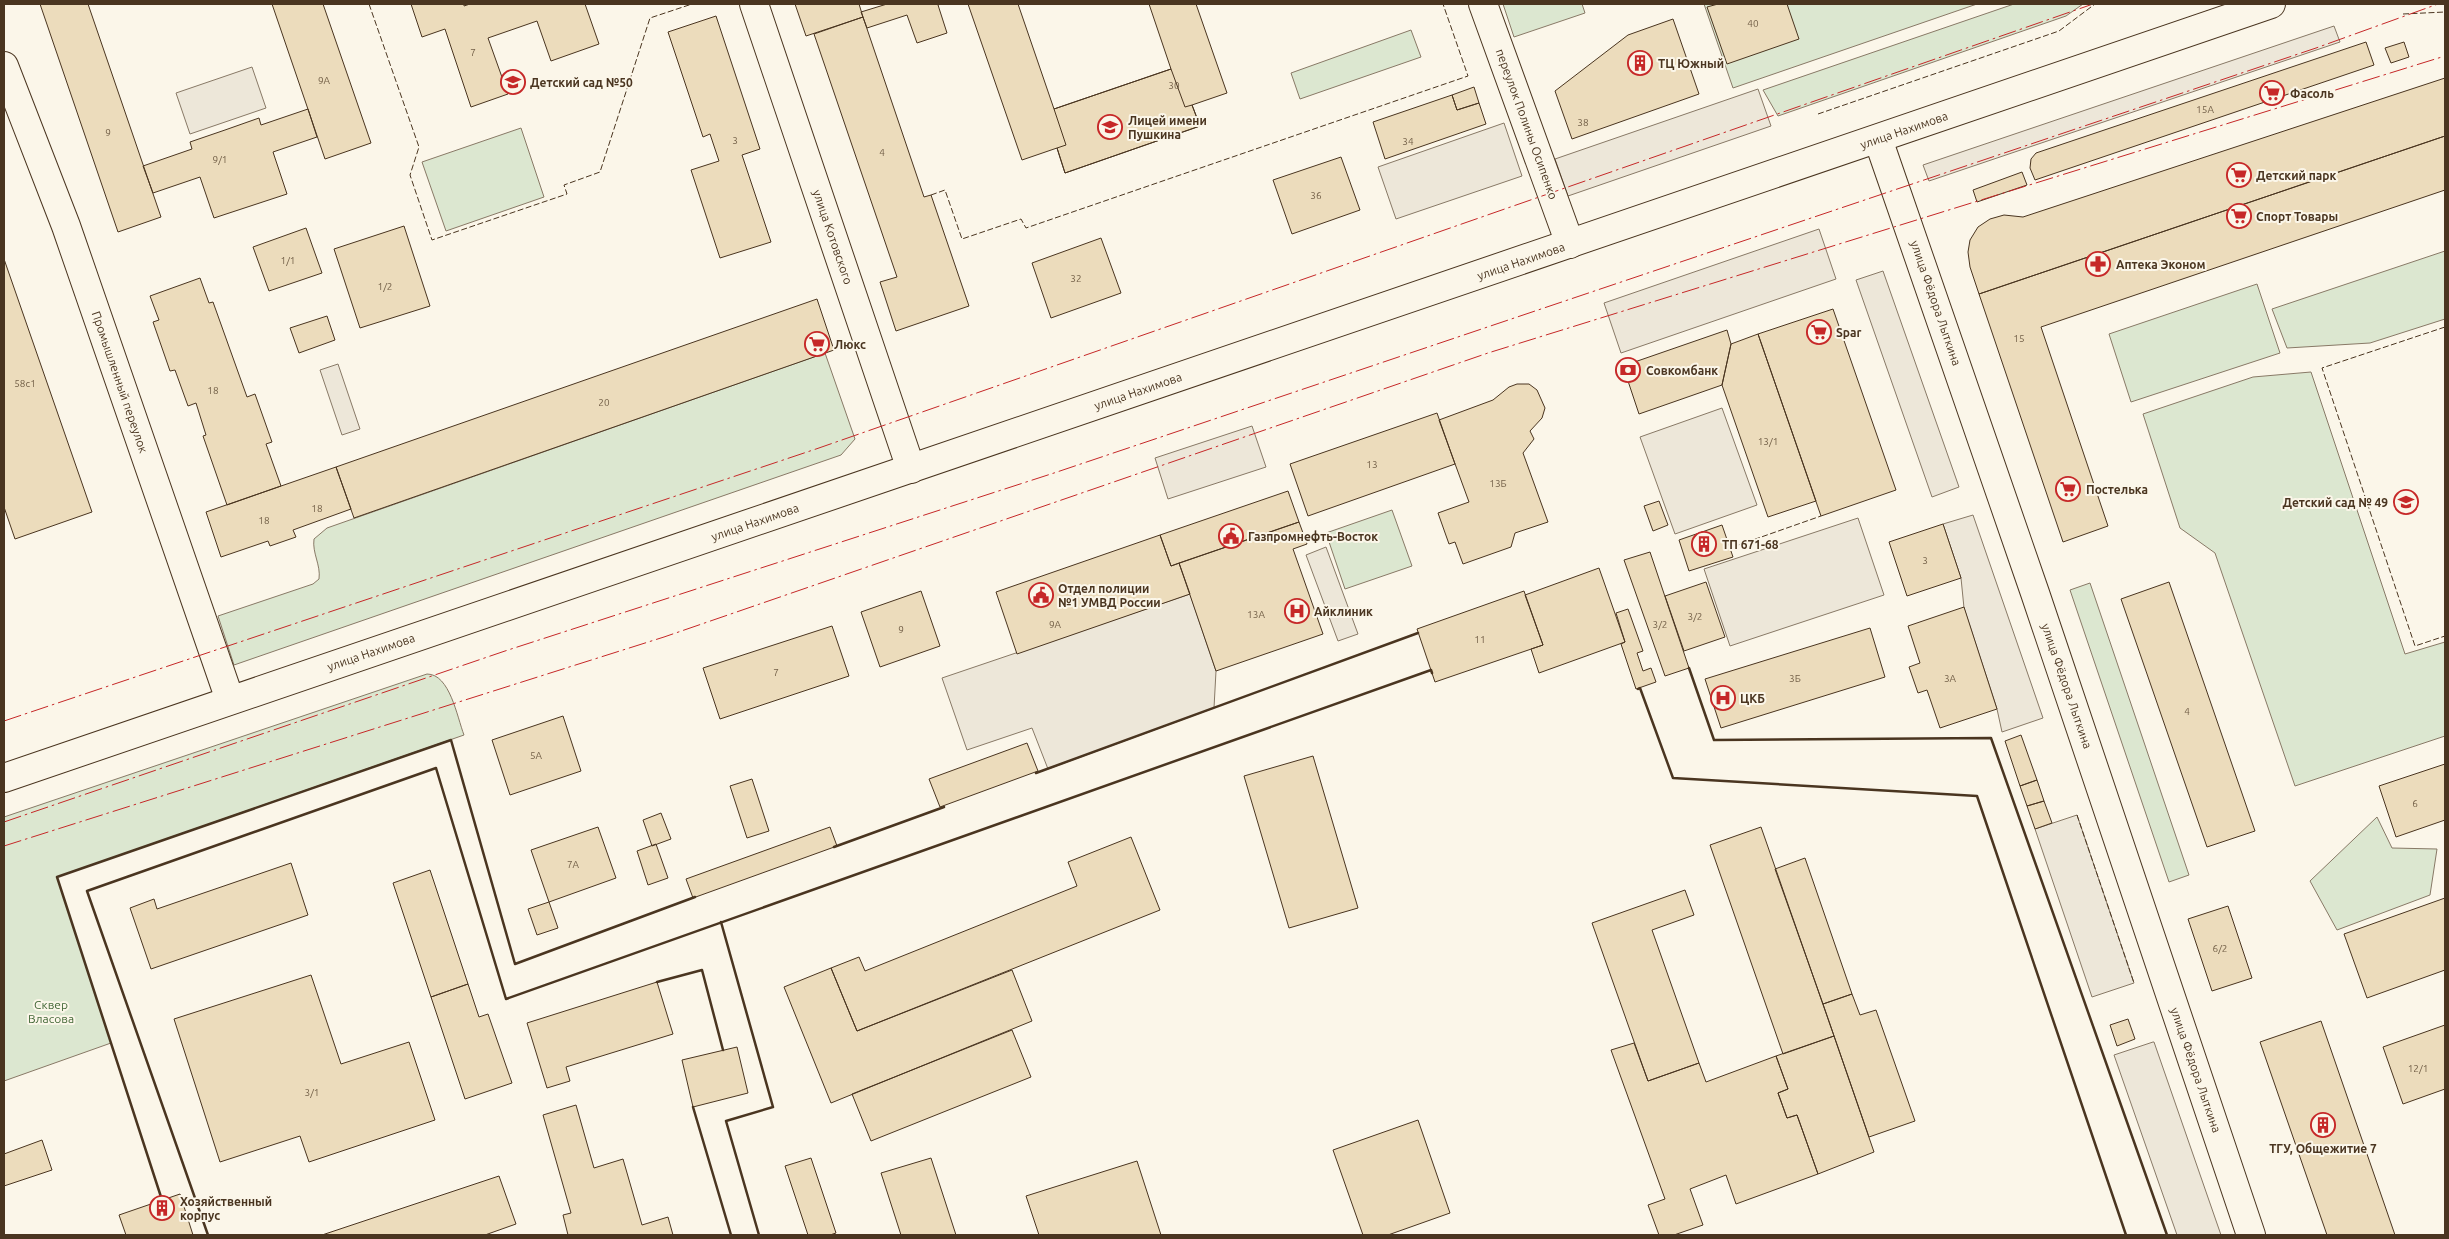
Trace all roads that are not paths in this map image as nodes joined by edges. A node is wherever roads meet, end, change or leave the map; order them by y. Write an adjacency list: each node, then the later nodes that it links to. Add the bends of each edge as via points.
1 (754, 4): 7 (street, улица Котовского)
2 (1483, 4): 6 (street, переулок Полины Осипенко)
3 (2271, 4): 5 (street, улица Нахимова)
4 (4, 66): 8 (street, Промышленный переулок, via 66,226)
5 (1878, 139): 6 (street, улица Нахимова); 10 (street, улица Фёдора Лыткина)
6 (1570, 244): 7 (street, улица Нахимова)
7 (911, 469): 8 (street, улица Нахимова)
8 (230, 700): 9 (street, улица Нахимова)
9 (4, 778)
10 (2252, 1235)

